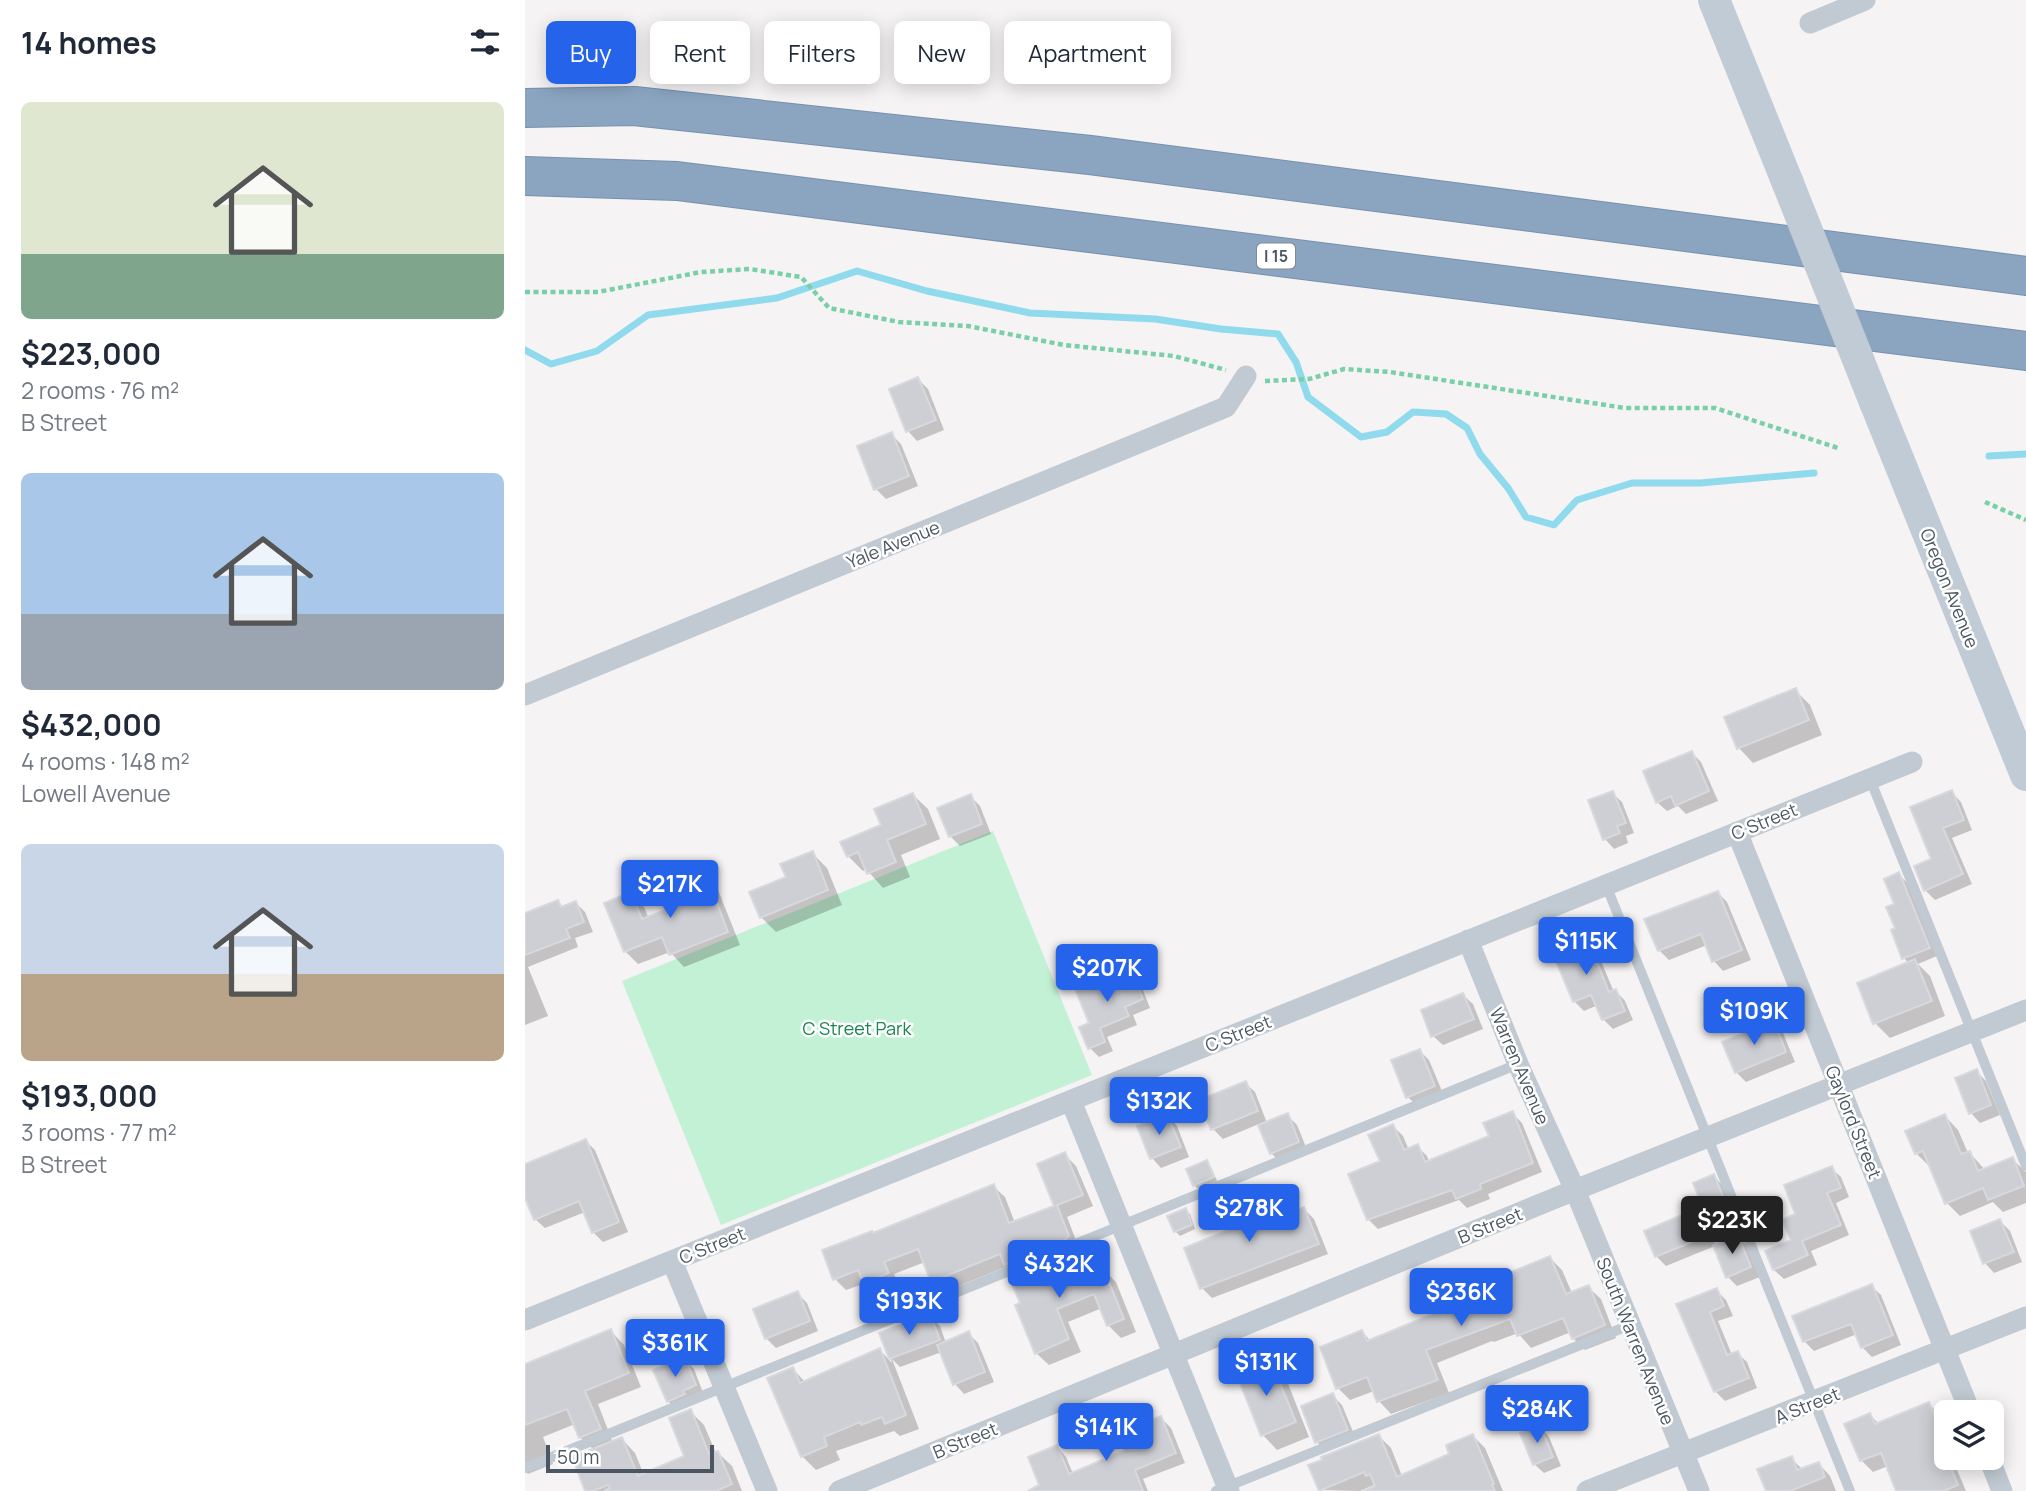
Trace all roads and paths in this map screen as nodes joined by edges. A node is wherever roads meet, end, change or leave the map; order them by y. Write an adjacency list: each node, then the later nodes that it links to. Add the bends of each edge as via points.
1 (1714, 0): 15 (street, Oregon Avenue, bridge)
2 (1865, 0): 3 (street)
3 (1810, 23)
4 (525, 107): 6 (highway, via 634,106 1090,155)
5 (525, 176): 8 (highway, I 15, via 677,181)
6 (2026, 276)
7 (525, 292): 9 (path, via 598,292 701,272 750,269 801,277 829,308 899,321 968,326 1064,345 1174,356)
8 (2026, 351)
9 (1246, 376): 10 (path, via 1288,382 1344,369 1390,372 1625,408 1716,408); 13 (street, Yale Avenue, via 1226,407)
10 (1838, 447)
11 (1985, 502): 12 (path)
12 (2026, 520)
13 (525, 695)
14 (1913, 762): 16 (street, C Street)
15 (2026, 775)
16 (1870, 779): 17 (street, C Street); 21 (lane)
17 (1737, 832): 18 (street, C Street); 23 (street, Gaylord Street)
18 (1606, 885): 19 (street, C Street); 25 (lane)
19 (1468, 940): 22 (street, Warren Avenue); 24 (street, C Street)
20 (2026, 1010): 21 (street, B Street)
21 (1972, 1032): 23 (street, B Street); 26 (lane)
22 (1518, 1064): 27 (street, Warren Avenue); 28 (lane)
23 (1839, 1085): 25 (street, B Street); 33 (street, Gaylord Street)
24 (1071, 1101): 28 (street); 29 (street, C Street)
25 (1707, 1138): 27 (street, B Street); 37 (lane)
26 (2026, 1166)
27 (1575, 1190): 32 (street, South Warren Avenue); 34 (street, B Street)
28 (1121, 1225): 34 (street); 35 (lane)
29 (672, 1261): 31 (street, C Street); 35 (street)
30 (2026, 1317): 33 (street, A Street)
31 (525, 1320)
32 (1630, 1325): 38 (street, South Warren Avenue); 41 (lane)
33 (1945, 1349): 36 (street, Gaylord Street); 37 (street, A Street)
34 (1174, 1355): 41 (street); 43 (street, B Street)
35 (724, 1387): 39 (lane); 42 (street)
36 (1966, 1400)
37 (1814, 1402): 38 (street, A Street); 46 (lane)
38 (1683, 1455): 44 (street, A Street); 45 (street, South Warren Avenue)
39 (525, 1468)
40 (1994, 1470): 47 (street)
41 (1224, 1490)
42 (767, 1491)
43 (839, 1491)
44 (1587, 1491)
45 (1699, 1491)
46 (1850, 1491)
47 (2002, 1491)

